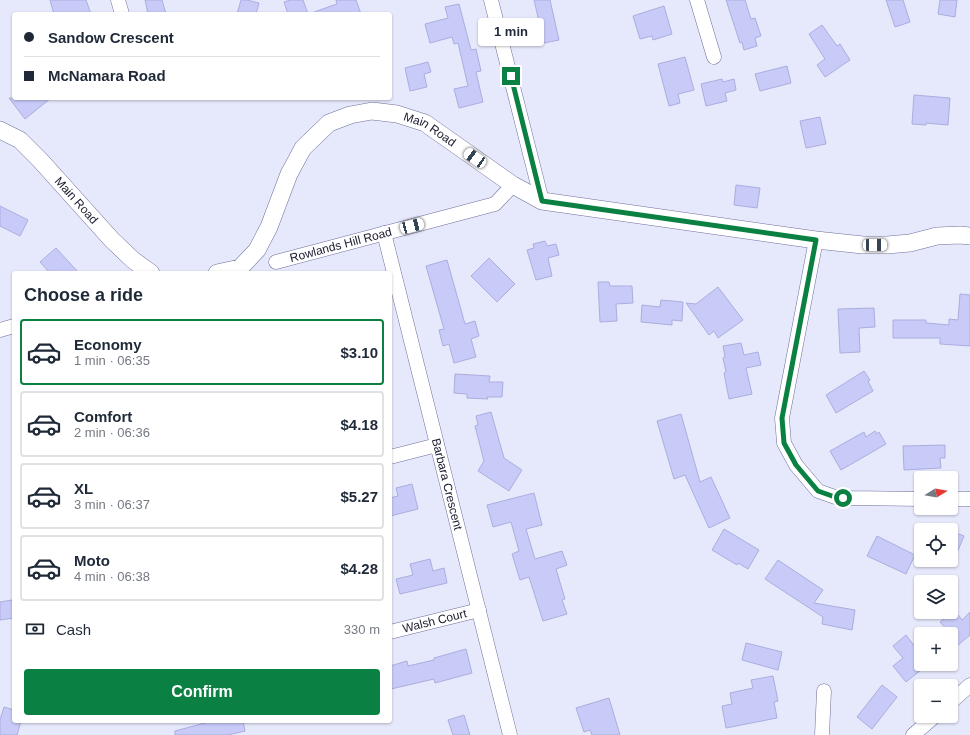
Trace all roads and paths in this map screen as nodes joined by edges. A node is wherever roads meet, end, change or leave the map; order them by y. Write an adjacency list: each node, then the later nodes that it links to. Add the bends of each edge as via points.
1 (118, 0): 4 (street)
2 (491, 0): 8 (street)
3 (697, 0): 5 (street)
4 (121, 12)
5 (714, 57)
6 (0, 130): 13 (main road, Main Road, via 20,140 112,240)
7 (513, 185): 8 (main road, Main Road); 9 (street, Rowlands Hill Road, via 495,204); 14 (main road, Main Road, via 425,123 397,114 372,111 350,115 329,123 303,148 289,174 269,227 257,250 240,268)
8 (542, 201): 11 (main road, Main Road)
9 (384, 233): 12 (street, Rowlands Hill Road); 17 (street, Barbara Crescent)
10 (970, 236): 11 (main road, Main Road, via 938,236 910,243 887,245)
11 (816, 240): 19 (street, via 782,418 784,443 796,465 818,491 835,497)
12 (276, 262)
13 (148, 271)
14 (226, 271)
15 (12, 327): 16 (street)
16 (0, 330)
17 (437, 445): 18 (street); 22 (street, Barbara Crescent)
18 (392, 456)
19 (914, 499)
20 (958, 499): 21 (street)
21 (970, 499)
22 (479, 610): 23 (street, Walsh Court); 28 (street, Barbara Crescent)
23 (392, 632)
24 (970, 685): 26 (street)
25 (824, 691): 29 (street)
26 (958, 696)
27 (927, 723): 30 (street)
28 (510, 735)
29 (822, 735)
30 (913, 735)

